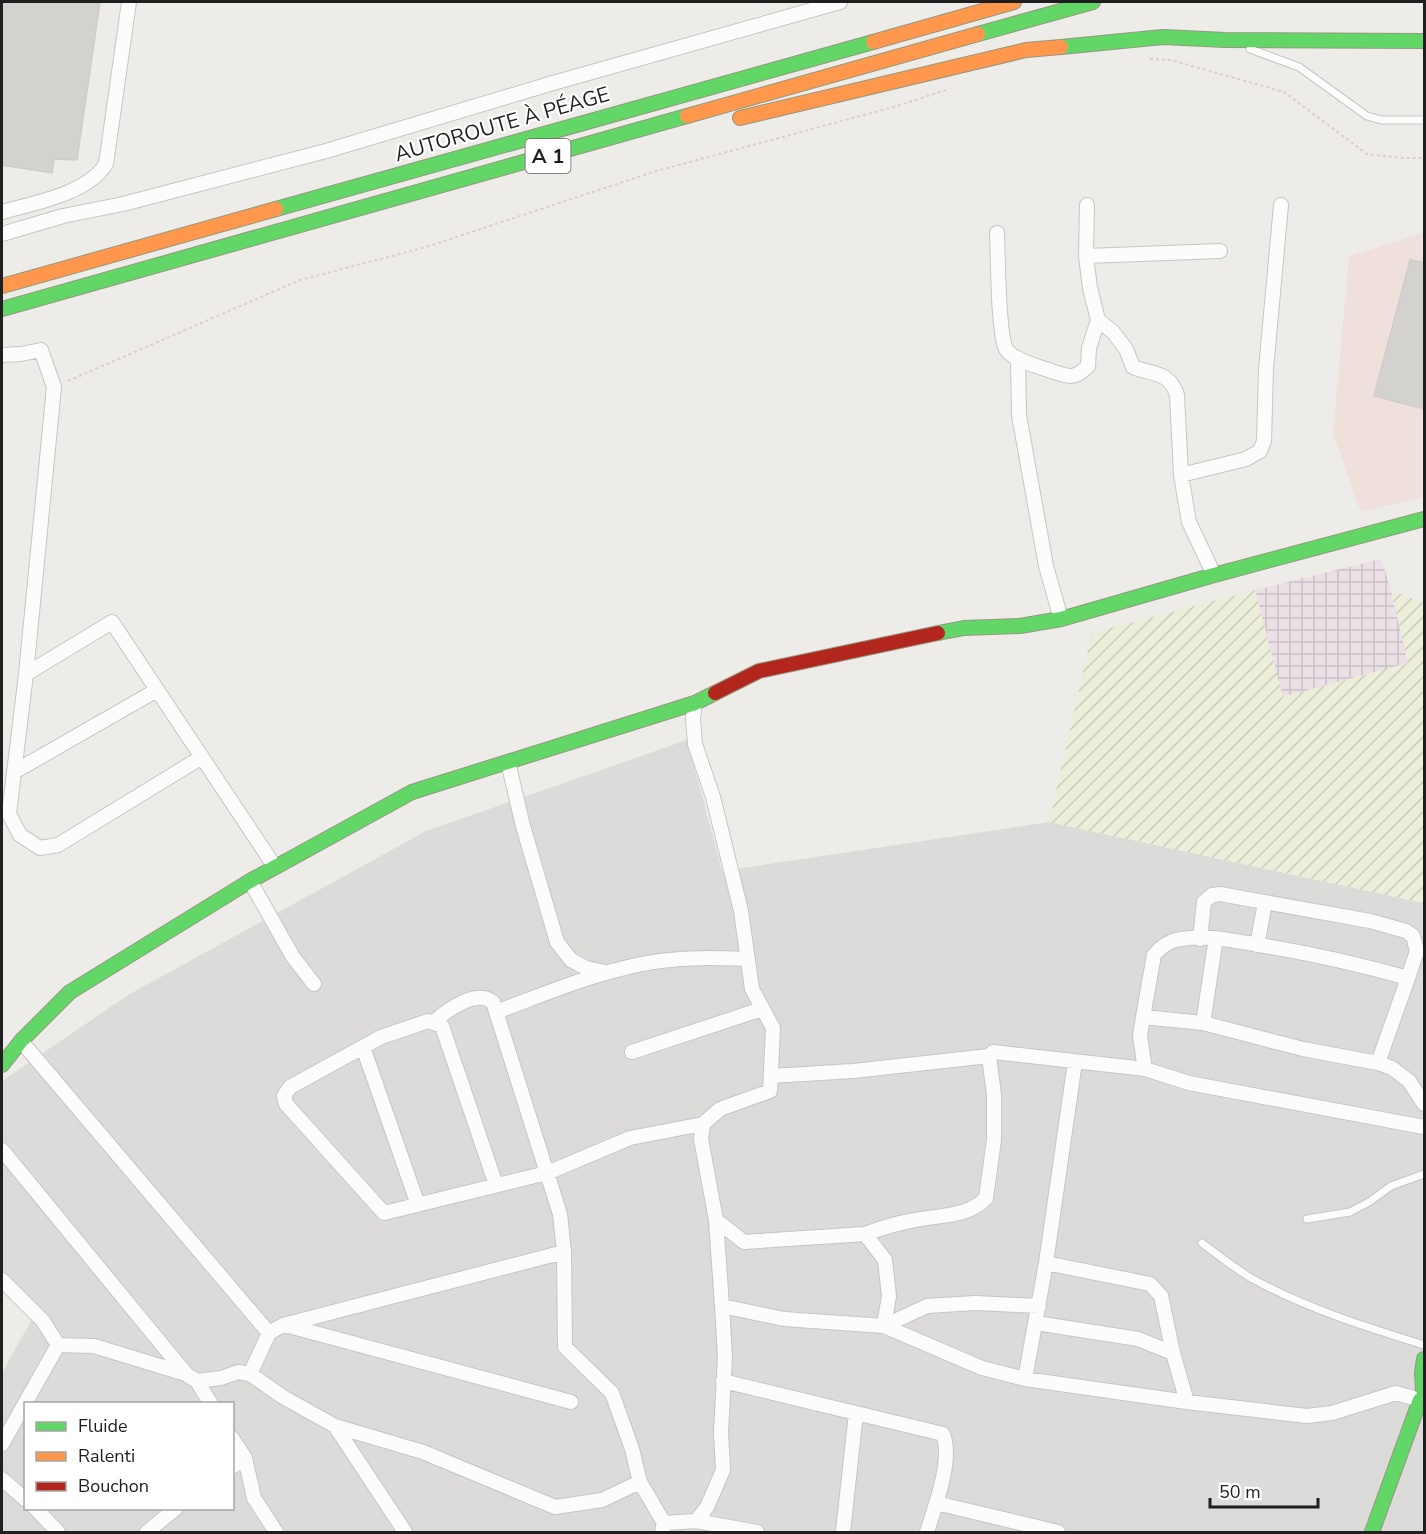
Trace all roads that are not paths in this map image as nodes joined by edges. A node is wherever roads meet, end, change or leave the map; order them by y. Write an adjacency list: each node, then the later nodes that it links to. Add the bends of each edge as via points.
1 (129, 2): 15 (street, via 106,164 82,186)
2 (840, 2): 17 (street, via 326,151)
3 (967, 2): 11 (main road)
4 (1014, 2): 11 (main road, AUTOROUTE À PÉAGE / A 1)
5 (1093, 2): 12 (main road, A 1)
6 (1225, 40): 7 (main road); 8 (lane, via 1299,67 1367,116 1381,120); 9 (main road, via 1163,37 1026,50)
7 (1425, 41)
8 (1425, 120)
9 (726, 121)
10 (691, 129): 12 (main road)
11 (532, 137): 20 (main road, AUTOROUTE À PÉAGE / A 1)
12 (544, 157): 21 (main road, A 1)
13 (1087, 205): 19 (street)
14 (1281, 205): 25 (street, via 1266,369 1264,441 1260,451 1246,459)
15 (2, 212)
16 (997, 233): 24 (street, via 1002,332 1006,350)
17 (2, 234)
18 (1220, 251): 19 (street)
19 (1086, 256): 22 (street)
20 (2, 286)
21 (2, 309)
22 (1098, 320): 24 (street, via 1088,366 1079,375 1068,377); 25 (street, via 1126,349 1133,367 1165,376 1173,383)
23 (2, 355): 29 (street, via 41,351 54,387)
24 (1018, 358): 28 (street, via 1019,415 1046,566)
25 (1181, 475): 27 (street, via 1189,522)
26 (1425, 519): 27 (main road)
27 (1214, 575): 28 (main road)
28 (1061, 619): 31 (main road, via 1020,626 964,628 759,671)
29 (26, 674): 30 (street, via 112,622); 34 (street)
30 (157, 690): 32 (street); 34 (street)
31 (695, 703): 33 (main road); 41 (street, via 695,744 713,797 741,910)
32 (202, 757): 34 (street, via 58,845 40,848 20,835 9,814); 35 (street)
33 (508, 762): 35 (main road, via 412,792); 42 (street, via 557,942 571,960)
34 (15, 772)
35 (275, 867): 36 (main road)
36 (250, 881): 44 (street, via 293,957); 50 (main road, via 70,992)
37 (1265, 903): 39 (street, via 1220,894 1212,896 1204,902); 40 (street); 43 (street, via 1406,931 1413,936 1417,951)
38 (1216, 938): 39 (street); 40 (street); 49 (street)
39 (1200, 939): 47 (street, via 1176,940 1160,947 1154,955)
40 (1257, 945): 43 (street)
41 (748, 959): 42 (street, via 660,961); 45 (street, via 752,989)
42 (606, 972): 46 (street)
43 (1408, 978): 55 (street)
44 (314, 984)
45 (762, 1009): 52 (street); 58 (street, via 773,1028)
46 (496, 1012): 48 (street, via 493,1002 479,998 457,1004); 63 (street)
47 (1143, 1017): 49 (street); 57 (street, via 1140,1036)
48 (434, 1022): 51 (street, via 381,1037); 65 (street, via 442,1026)
49 (1203, 1023): 55 (street, via 1303,1050)
50 (21, 1041): 56 (main road); 79 (street)
51 (363, 1047): 66 (street); 66 (street, via 290,1087 284,1096 286,1104 384,1213)
52 (632, 1052)
53 (989, 1056): 54 (street, via 1003,1052); 58 (street); 69 (street, via 994,1140 986,1198 980,1206 963,1212)
54 (1076, 1062): 57 (street); 72 (street)
55 (1378, 1063): 59 (street, via 1409,1081)
56 (2, 1065)
57 (1145, 1069): 61 (street, via 1189,1083)
58 (771, 1076): 60 (street, via 770,1091 720,1109)
59 (1425, 1104)
60 (703, 1124): 63 (street, via 630,1138); 68 (street, via 701,1139)
61 (1425, 1127)
62 (2, 1150): 85 (street)
63 (547, 1173): 65 (street); 71 (street, via 560,1214)
64 (1425, 1173): 67 (lane, via 1391,1186 1350,1212)
65 (496, 1185): 66 (street)
66 (418, 1205)
67 (1307, 1219)
68 (716, 1220): 69 (street, via 744,1242); 74 (street)
69 (865, 1234): 78 (street, via 885,1260 889,1296)
70 (1202, 1243): 80 (lane, via 1251,1278 1368,1328)
71 (564, 1252): 77 (street); 101 (street, via 565,1347 612,1393)
72 (1046, 1263): 75 (street); 82 (street, via 1150,1284 1161,1296)
73 (2, 1280): 81 (street, via 43,1321)
74 (722, 1306): 78 (street, via 784,1319); 87 (street)
75 (1039, 1306): 76 (street); 78 (street, via 927,1306)
76 (1036, 1323): 82 (street, via 1138,1340); 86 (street)
77 (283, 1325): 79 (street); 91 (street)
78 (884, 1326): 86 (street, via 982,1368)
79 (269, 1333): 84 (street)
80 (1425, 1345)
81 (58, 1346): 85 (street, via 94,1346); 89 (street)
82 (1173, 1353): 92 (street)
83 (1425, 1359): 88 (main road)
84 (250, 1374): 85 (street); 95 (street)
85 (192, 1378): 90 (street)
86 (1025, 1379): 92 (street)
87 (723, 1381): 94 (street); 106 (street, via 723,1470 707,1507)
88 (1423, 1393): 92 (street, via 1396,1393 1332,1413 1307,1416); 116 (main road)
89 (26, 1402)
90 (210, 1402)
91 (571, 1402)
92 (1187, 1402)
93 (24, 1406): 97 (street)
94 (856, 1413): 103 (street, via 943,1434 947,1445); 113 (street)
95 (335, 1426): 101 (street, via 423,1452 555,1507 602,1500); 111 (street)
96 (234, 1441): 98 (street)
97 (2, 1444)
98 (245, 1458): 99 (street); 110 (street, via 254,1498)
99 (234, 1466)
100 (2, 1479): 102 (street)
101 (640, 1482): 107 (street)
102 (24, 1498)
103 (936, 1503): 114 (street); 115 (street)
104 (36, 1510): 108 (street)
105 (176, 1510): 109 (street)
106 (696, 1521): 107 (street); 112 (street)
107 (663, 1528)
108 (58, 1533)
109 (147, 1533)
110 (276, 1533)
111 (405, 1533)
112 (757, 1533)
113 (843, 1533)
114 (927, 1533)
115 (1058, 1533)
116 (1372, 1533)

